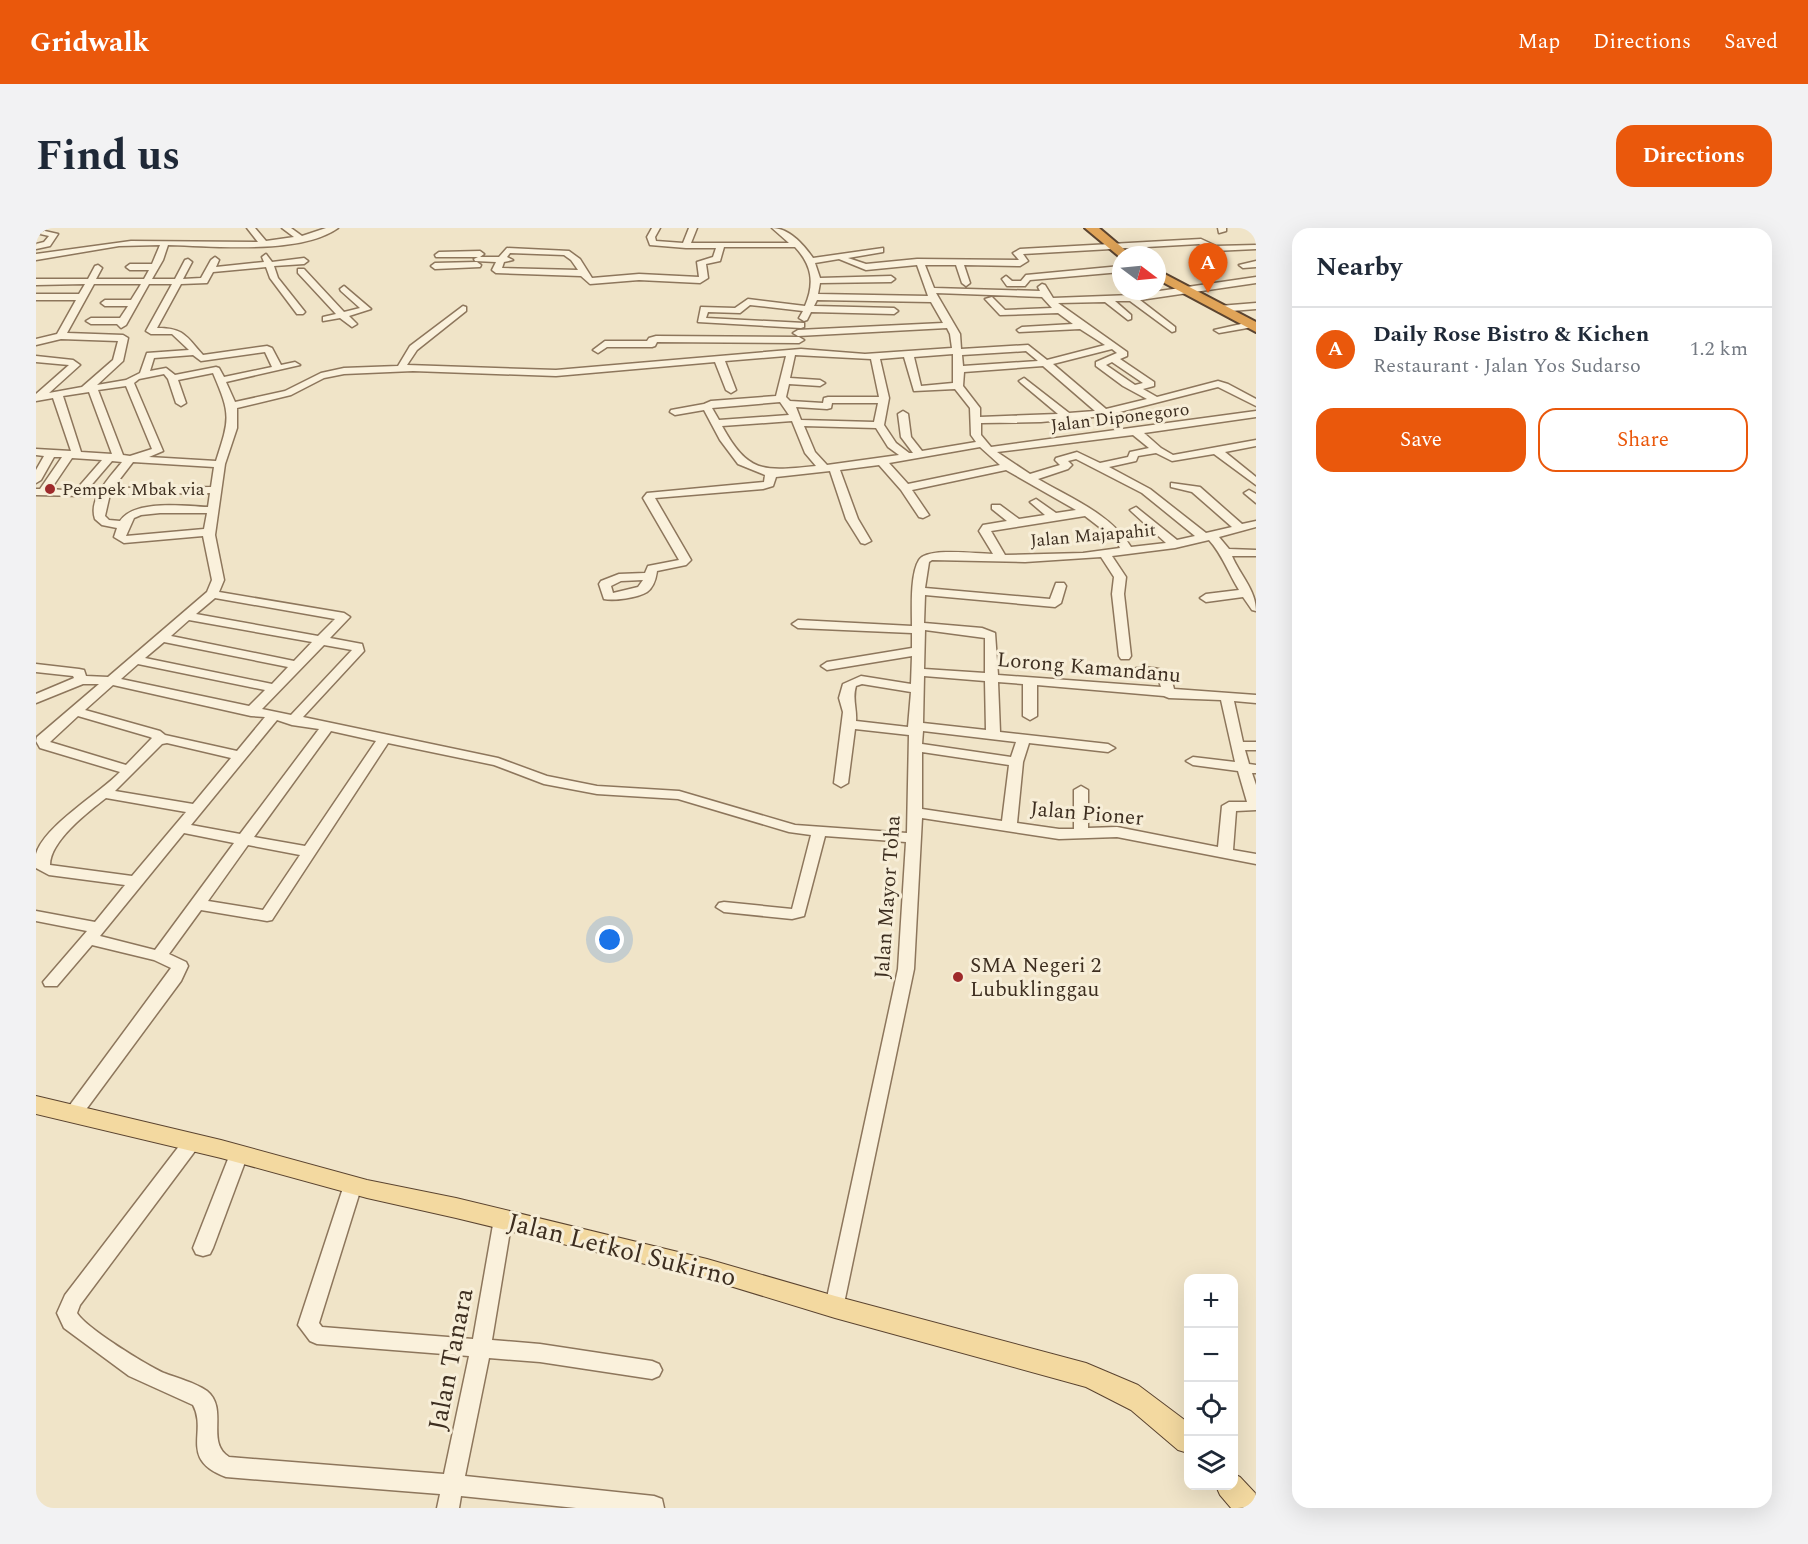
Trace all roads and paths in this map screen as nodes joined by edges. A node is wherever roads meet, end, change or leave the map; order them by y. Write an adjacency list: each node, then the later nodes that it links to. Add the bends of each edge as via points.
1 (251, 228): 12 (street)
2 (286, 228): 9 (street)
3 (334, 228): 9 (street)
4 (656, 228): 16 (street, via 651,237 653,243)
5 (693, 228): 16 (street)
6 (776, 228): 14 (street)
7 (1091, 228): 17 (highway)
8 (36, 231): 15 (street, via 54,234 47,244)
9 (301, 239): 12 (street)
10 (165, 242): 12 (street); 24 (street, via 109,241); 39 (street)
11 (482, 243): 32 (street)
12 (263, 245): 35 (street, via 270,254)
13 (721, 245): 14 (street); 16 (street); 45 (street, via 717,259 701,262 704,279 639,277 594,281)
14 (798, 245): 28 (street)
15 (36, 246)
16 (686, 246)
17 (1112, 246)
18 (1154, 246): 19 (street, via 1201,241 1214,249)
19 (1256, 247)
20 (880, 250): 23 (street)
21 (1112, 250): 31 (street, via 1020,252 1017,253 1022,262)
22 (439, 255): 32 (street)
23 (840, 256): 28 (street); 30 (street, via 864,267)
24 (36, 257)
25 (215, 260): 41 (street)
26 (502, 260): 32 (street); 45 (street, via 578,263); 45 (street, via 497,270)
27 (304, 261): 35 (street)
28 (812, 261): 51 (street)
29 (188, 262): 55 (street)
30 (920, 262): 31 (street); 65 (street)
31 (959, 262): 56 (street)
32 (477, 263): 37 (street)
33 (1023, 264): 46 (street)
34 (1256, 264): 36 (street)
35 (269, 265): 41 (street); 44 (street)
36 (1243, 265)
37 (435, 266)
38 (130, 267): 39 (street)
39 (155, 267): 54 (street)
40 (98, 268): 53 (street)
41 (210, 270): 55 (street, via 204,281)
42 (314, 270): 44 (street)
43 (1112, 270): 46 (street)
44 (287, 273): 61 (street); 70 (street)
45 (584, 273)
46 (1033, 276): 48 (street, via 1024,283 1010,284)
47 (891, 279): 51 (street)
48 (1006, 279)
49 (1166, 279): 60 (highway)
50 (1256, 280): 60 (street)
51 (815, 281): 68 (street)
52 (36, 282): 53 (street)
53 (90, 282): 54 (street); 74 (street)
54 (146, 282): 55 (street); 59 (street)
55 (176, 282): 78 (street)
56 (966, 283)
57 (344, 289): 90 (street, via 368,308)
58 (115, 291): 59 (street)
59 (141, 291): 75 (street)
60 (1185, 291): 63 (street); 84 (highway)
61 (321, 293): 64 (street); 90 (street)
62 (1046, 294): 65 (street); 71 (street); 85 (street)
63 (1166, 294)
64 (310, 295)
65 (932, 295): 68 (street); 98 (street)
66 (36, 297): 74 (street)
67 (300, 297): 70 (street)
68 (813, 297): 83 (street)
69 (989, 298): 85 (street, via 1003,313)
70 (290, 299): 89 (street)
71 (1107, 299): 72 (street); 91 (street)
72 (1112, 299)
73 (1135, 300): 100 (street)
74 (79, 301): 80 (street); 104 (street)
75 (134, 302): 76 (street); 79 (street); 92 (street, via 124,320)
76 (145, 302)
77 (155, 302): 78 (street)
78 (166, 302): 86 (street)
79 (105, 303)
80 (36, 304)
81 (1256, 306): 84 (street)
82 (463, 309): 123 (street, via 413,348)
83 (809, 309): 88 (street); 103 (street); 103 (street, via 748,302 737,311 704,309 701,320)
84 (1219, 309): 95 (highway)
85 (1062, 310): 99 (street)
86 (160, 311): 87 (street); 96 (street)
87 (177, 311)
88 (894, 311)
89 (300, 312)
90 (342, 315): 93 (street); 97 (street)
91 (1128, 317)
92 (93, 318)
93 (326, 319)
94 (182, 323): 96 (street)
95 (1251, 323): 102 (street)
96 (153, 324): 105 (street, via 152,331 174,331)
97 (352, 324)
98 (950, 325): 103 (street); 111 (street)
99 (1081, 326): 101 (street); 108 (street)
100 (1172, 329)
101 (1022, 330)
102 (1219, 330)
103 (799, 332): 110 (street, via 656,339 652,344 607,344); 113 (street)
104 (61, 336): 106 (street); 134 (street, via 123,338 118,361)
105 (188, 341): 107 (street); 112 (street)
106 (36, 342)
107 (159, 344)
108 (1113, 346): 117 (street, via 1124,356); 119 (street)
109 (913, 349): 111 (street); 114 (street); 132 (street, via 917,389)
110 (598, 350)
111 (956, 351): 119 (street, via 1024,348); 124 (street)
112 (195, 352): 122 (street, via 205,358 267,349); 125 (street, via 150,356)
113 (796, 353): 114 (street); 116 (street); 128 (street)
114 (875, 356): 138 (street)
115 (36, 359): 118 (street)
116 (719, 359): 123 (street, via 556,373); 135 (street)
117 (1113, 359): 133 (street, via 1099,364); 133 (street, via 1151,384)
118 (48, 360): 121 (street); 137 (street, via 75,365)
119 (1046, 364): 124 (street); 146 (street)
120 (295, 365): 122 (street)
121 (36, 369)
122 (278, 369): 127 (street)
123 (401, 369): 143 (street, via 332,372 288,393)
124 (959, 369): 132 (street)
125 (144, 375): 126 (street, via 166,371); 130 (street)
126 (173, 378): 127 (street, via 213,369); 141 (street)
127 (222, 380): 143 (street)
128 (784, 381): 131 (street); 140 (street, via 781,396)
129 (1024, 381): 149 (street)
130 (129, 382): 134 (street); 164 (street, via 158,451)
131 (820, 383)
132 (958, 386): 151 (street, via 975,408)
133 (1136, 388): 139 (street)
134 (89, 389): 136 (street); 164 (street)
135 (731, 390)
136 (57, 394): 137 (street); 162 (street)
137 (37, 398)
138 (884, 400): 140 (street, via 828,400 827,406); 153 (street)
139 (1156, 400): 142 (street, via 1218,384); 146 (street)
140 (785, 402): 144 (street); 150 (street)
141 (181, 403)
142 (1256, 404)
143 (232, 406): 166 (street, via 232,428)
144 (707, 407): 145 (street); 152 (street)
145 (675, 412)
146 (1104, 413): 149 (street)
147 (903, 414): 161 (street, via 906,437)
148 (1256, 414): 154 (street, Jalan Diponegoro)
149 (1067, 417): 151 (street)
150 (797, 420): 152 (street); 153 (street); 169 (street, via 810,453)
151 (975, 420): 156 (street, via 976,435)
152 (716, 423): 170 (street, via 742,462)
153 (879, 425): 163 (street, via 891,445)
154 (1136, 432): 156 (street, Jalan Diponegoro); 157 (street)
155 (1256, 444): 158 (street)
156 (985, 447): 161 (street, Jalan Diponegoro); 167 (street)
157 (1157, 450): 158 (street, via 1172,458); 168 (street)
158 (1217, 451): 173 (street)
159 (36, 452): 160 (street)
160 (51, 453): 162 (street); 172 (street)
161 (919, 454): 163 (street, Jalan Diponegoro)
162 (73, 455): 164 (street); 177 (street)
163 (906, 456): 165 (street, Jalan Diponegoro)
164 (119, 458): 166 (street); 178 (street); 179 (street)
165 (881, 461): 169 (street, Jalan Diponegoro); 175 (street)
166 (220, 464): 176 (street)
167 (1008, 466): 171 (street); 175 (street)
168 (1100, 466): 171 (street, via 1074,455 1060,460 1065,467); 192 (street, via 1156,498)
169 (830, 468): 170 (street, Jalan Diponegoro); 193 (street)
170 (771, 474): 201 (street, via 769,484 763,486 651,495 651,502 685,560 654,566)
171 (1030, 478): 184 (street)
172 (36, 480)
173 (1256, 482)
174 (1175, 485): 190 (street, via 1196,489)
175 (905, 488): 185 (street)
176 (217, 490): 178 (street); 182 (street)
177 (39, 493): 179 (street)
178 (106, 493): 179 (street); 189 (street, via 99,517 106,523)
179 (78, 494)
180 (1036, 502): 186 (street)
181 (996, 507): 187 (street)
182 (213, 510): 189 (street, via 141,512); 191 (street)
183 (1136, 510): 194 (street)
184 (1087, 512): 186 (street); 195 (street, via 1120,538)
185 (923, 515)
186 (1055, 518): 187 (street)
187 (1018, 523): 200 (street, via 985,530)
188 (1256, 524): 190 (street, Jalan Majapahit)
189 (122, 525): 191 (street, via 120,537 124,540)
190 (1240, 528): 192 (street, Jalan Majapahit)
191 (209, 532): 205 (street, via 218,580)
192 (1209, 537): 194 (street, Jalan Majapahit); 196 (street)
193 (865, 541)
194 (1175, 545): 195 (street, Jalan Majapahit)
195 (1128, 551): 198 (street, Jalan Majapahit)
196 (1226, 552): 197 (street); 203 (street, via 1231,567)
197 (1256, 553)
198 (1105, 554): 200 (street, Jalan Majapahit); 214 (street, via 1120,577 1118,594)
199 (929, 557): 200 (street, Jalan Majapahit); 204 (street, Jalan Mayor Toha, via 923,565)
200 (1001, 558)
201 (650, 576)
202 (1060, 586): 204 (street, via 1055,603)
203 (1248, 589): 206 (street); 207 (street)
204 (921, 591): 210 (street, Jalan Mayor Toha)
205 (212, 594): 208 (street); 212 (street, via 344,617)
206 (1206, 598)
207 (1256, 607)
208 (187, 616): 211 (street); 212 (street)
209 (798, 624): 210 (street)
210 (919, 628): 213 (street, Jalan Mayor Toha); 221 (street, via 988,634 992,639)
211 (162, 638): 215 (street); 216 (street)
212 (321, 641): 216 (street); 235 (street, via 359,649)
213 (919, 651): 217 (street); 219 (street, Jalan Mayor Toha)
214 (1125, 656)
215 (137, 660): 223 (street); 225 (street)
216 (297, 665): 225 (street)
217 (826, 666)
218 (36, 668): 222 (street, via 79,672)
219 (918, 672): 221 (street, Lorong Kamandanu); 226 (street, Jalan Mayor Toha)
220 (1133, 672): 227 (street, via 1164,674)
221 (993, 679): 224 (street, Lorong Kamandanu); 239 (street)
222 (81, 680): 223 (street); 229 (street)
223 (111, 681): 231 (street); 232 (street)
224 (1030, 682): 227 (street, Lorong Kamandanu); 233 (street)
225 (274, 688): 232 (street)
226 (916, 689): 236 (street, via 853,682 846,698); 238 (street, Jalan Mayor Toha)
227 (1169, 694): 228 (street, Lorong Kamandanu)
228 (1227, 698): 230 (street, Lorong Kamandanu); 243 (street)
229 (36, 699)
230 (1256, 699)
231 (75, 711): 240 (street); 250 (street, via 44,737 43,743)
232 (251, 712): 234 (street)
233 (1030, 716)
234 (272, 717): 235 (street); 246 (street)
235 (292, 721): 237 (street)
236 (849, 724): 238 (street); 251 (street)
237 (326, 728): 242 (street); 261 (street)
238 (914, 735): 239 (street); 248 (street); 255 (street, Jalan Mayor Toha)
239 (993, 735): 241 (street)
240 (161, 739): 246 (street); 250 (street)
241 (1024, 739): 245 (street); 248 (street)
242 (384, 740): 258 (street, via 498,762 549,781 603,791 679,795 777,825); 262 (street)
243 (1237, 746): 244 (street); 249 (street)
244 (1256, 746)
245 (1108, 748)
246 (238, 755): 254 (street)
247 (1193, 761): 249 (street)
248 (1016, 762): 256 (street)
249 (1250, 768): 263 (street, via 1255,804 1229,806)
250 (128, 771): 253 (street)
251 (841, 783)
252 (1081, 790): 259 (street)
253 (104, 793): 254 (street); 265 (street, via 53,839 43,854 43,867)
254 (196, 809): 257 (street)
255 (914, 812): 256 (street, Jalan Pioner); 260 (street, Jalan Mayor Toha)
256 (1009, 826): 259 (street, Jalan Pioner)
257 (181, 828): 261 (street); 265 (street)
258 (819, 830): 260 (street); 267 (street, via 799,912)
259 (1081, 834): 263 (street, Jalan Pioner, via 1117,832)
260 (912, 838): 279 (street, Jalan Mayor Toha, via 906,969)
261 (245, 840): 262 (street); 266 (street)
262 (310, 852): 266 (street, via 267,916)
263 (1225, 853): 264 (street, Jalan Pioner)
264 (1256, 859)
265 (137, 882): 269 (street)
266 (197, 904): 270 (street)
267 (724, 907)
268 (36, 916): 269 (street)
269 (94, 933): 270 (street); 271 (street)
270 (159, 956): 273 (street, via 180,966 175,977)
271 (51, 982)
272 (36, 1105): 273 (main road, Jalan Letkol Sukirno)
273 (73, 1114): 274 (main road, Jalan Letkol Sukirno)
274 (192, 1142): 275 (main road, Jalan Letkol Sukirno); 283 (street, via 72,1301 67,1313 71,1322 136,1370 200,1398 206,1411 209,1455 225,1467)
275 (239, 1154): 276 (main road, Jalan Letkol Sukirno); 278 (street)
276 (353, 1185): 277 (main road, Jalan Letkol Sukirno); 280 (street, via 308,1325 312,1331 332,1338)
277 (502, 1219): 279 (main road, Jalan Letkol Sukirno, via 707,1269); 280 (street, Jalan Tanara)
278 (203, 1248)
279 (835, 1307): 282 (main road, Jalan Letkol Sukirno, via 1105,1381 1133,1395)
280 (482, 1348): 281 (street); 283 (street, Jalan Tanara)
281 (652, 1370)
282 (1184, 1438)
283 (453, 1485): 285 (street); 286 (street, Jalan Tanara)
284 (1234, 1490): 287 (main road)
285 (654, 1506)
286 (448, 1508)
287 (1250, 1508)

